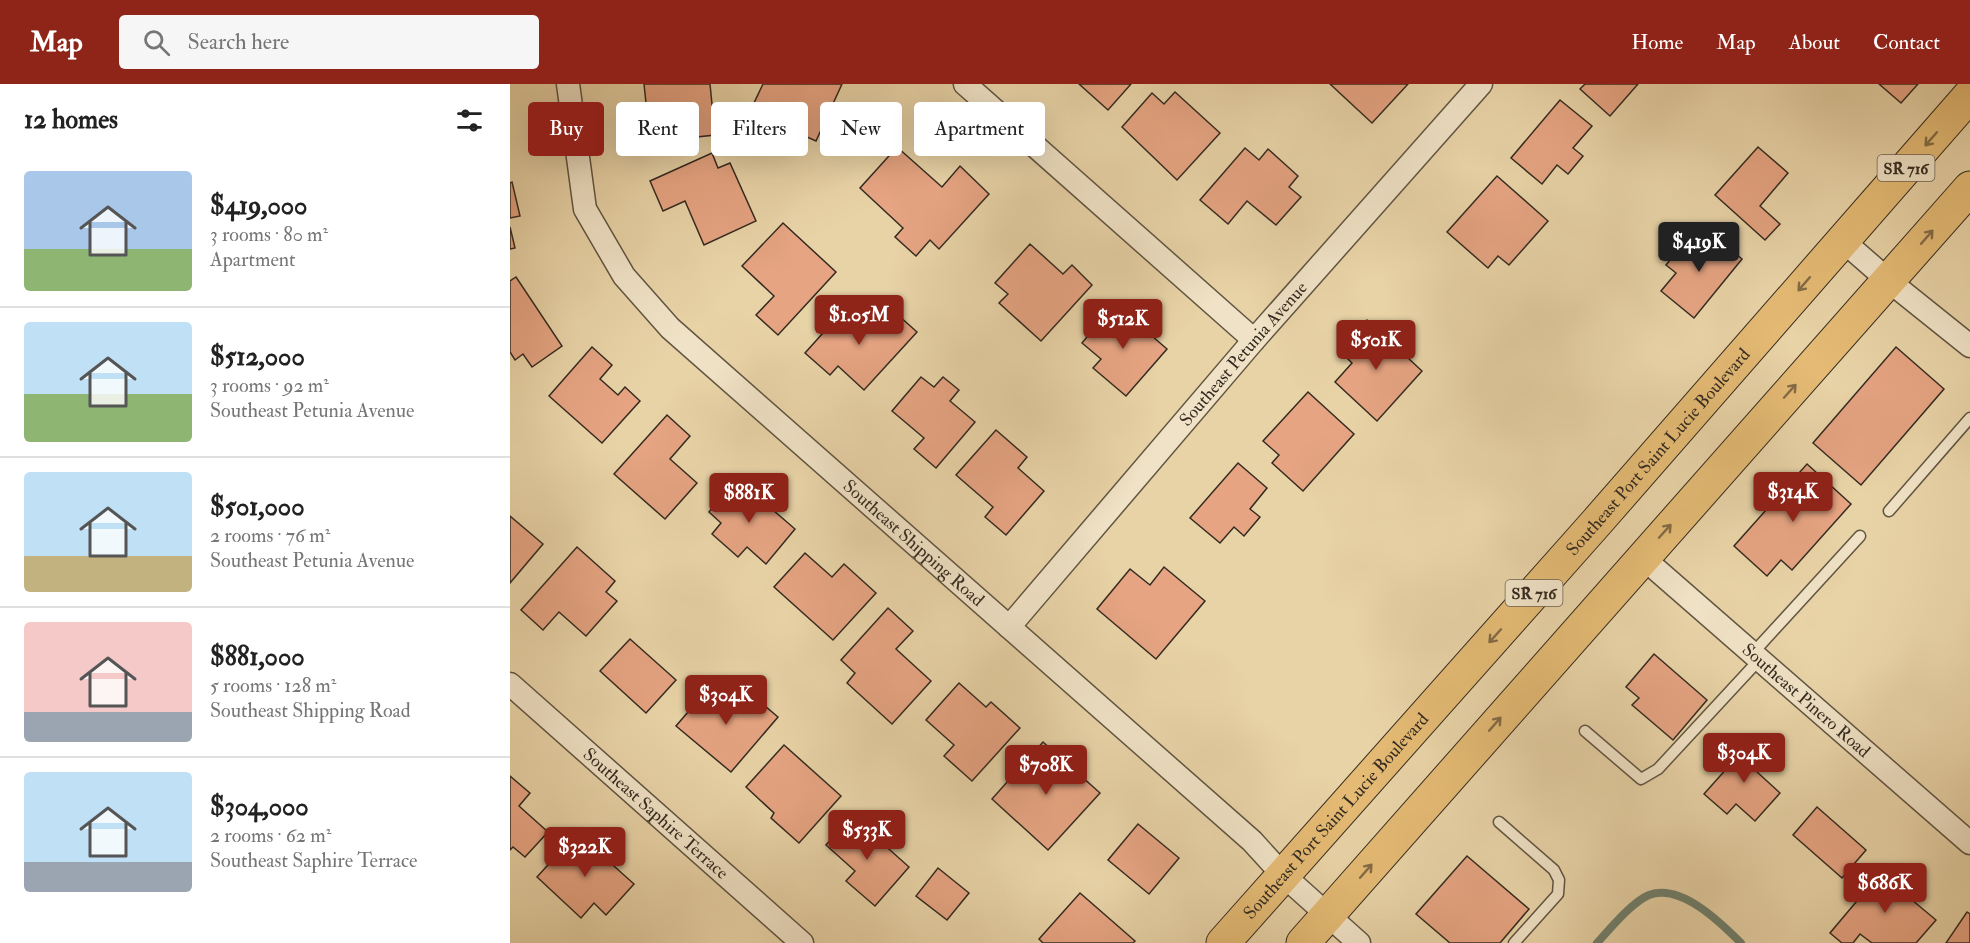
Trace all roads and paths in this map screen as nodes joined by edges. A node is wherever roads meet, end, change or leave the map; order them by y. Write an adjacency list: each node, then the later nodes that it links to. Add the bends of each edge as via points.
1 (568, 84): 14 (street, Southeast Shipping Road, via 585,209 624,276 670,328)
2 (965, 84): 8 (street)
3 (1481, 84): 8 (street, Southeast Petunia Avenue)
4 (1970, 95): 6 (main road, Southeast Port Saint Lucie Boulevard / SR 716, one-way to 6)
5 (1970, 188): 7 (main road, one-way to 5)
6 (1842, 240): 7 (street); 20 (main road, Southeast Port Saint Lucie Boulevard / SR 716, one-way to 20)
7 (1889, 281): 9 (street); 13 (main road, one-way to 7)
8 (1254, 340): 14 (street, Southeast Petunia Avenue)
9 (1970, 346)
10 (1970, 418): 11 (lane)
11 (1889, 511)
12 (1860, 536): 15 (lane)
13 (1642, 557): 15 (street, Southeast Pinero Road); 21 (main road, one-way to 13)
14 (1009, 627): 20 (street, Southeast Shipping Road, via 1252,841)
15 (1756, 657): 17 (lane, via 1658,769 1641,778); 19 (street, Southeast Pinero Road)
16 (510, 684): 22 (street, Southeast Saphire Terrace)
17 (1585, 731)
18 (1499, 822): 26 (lane, via 1554,870 1559,880 1557,894)
19 (1970, 843)
20 (1283, 875): 21 (street, Southeast Shipping Road); 23 (main road, Southeast Port Saint Lucie Boulevard / SR 716)
21 (1328, 915): 24 (main road); 25 (street, Southeast Shipping Road)
22 (802, 943)
23 (1223, 943)
24 (1303, 943)
25 (1359, 943)
26 (1514, 943)

